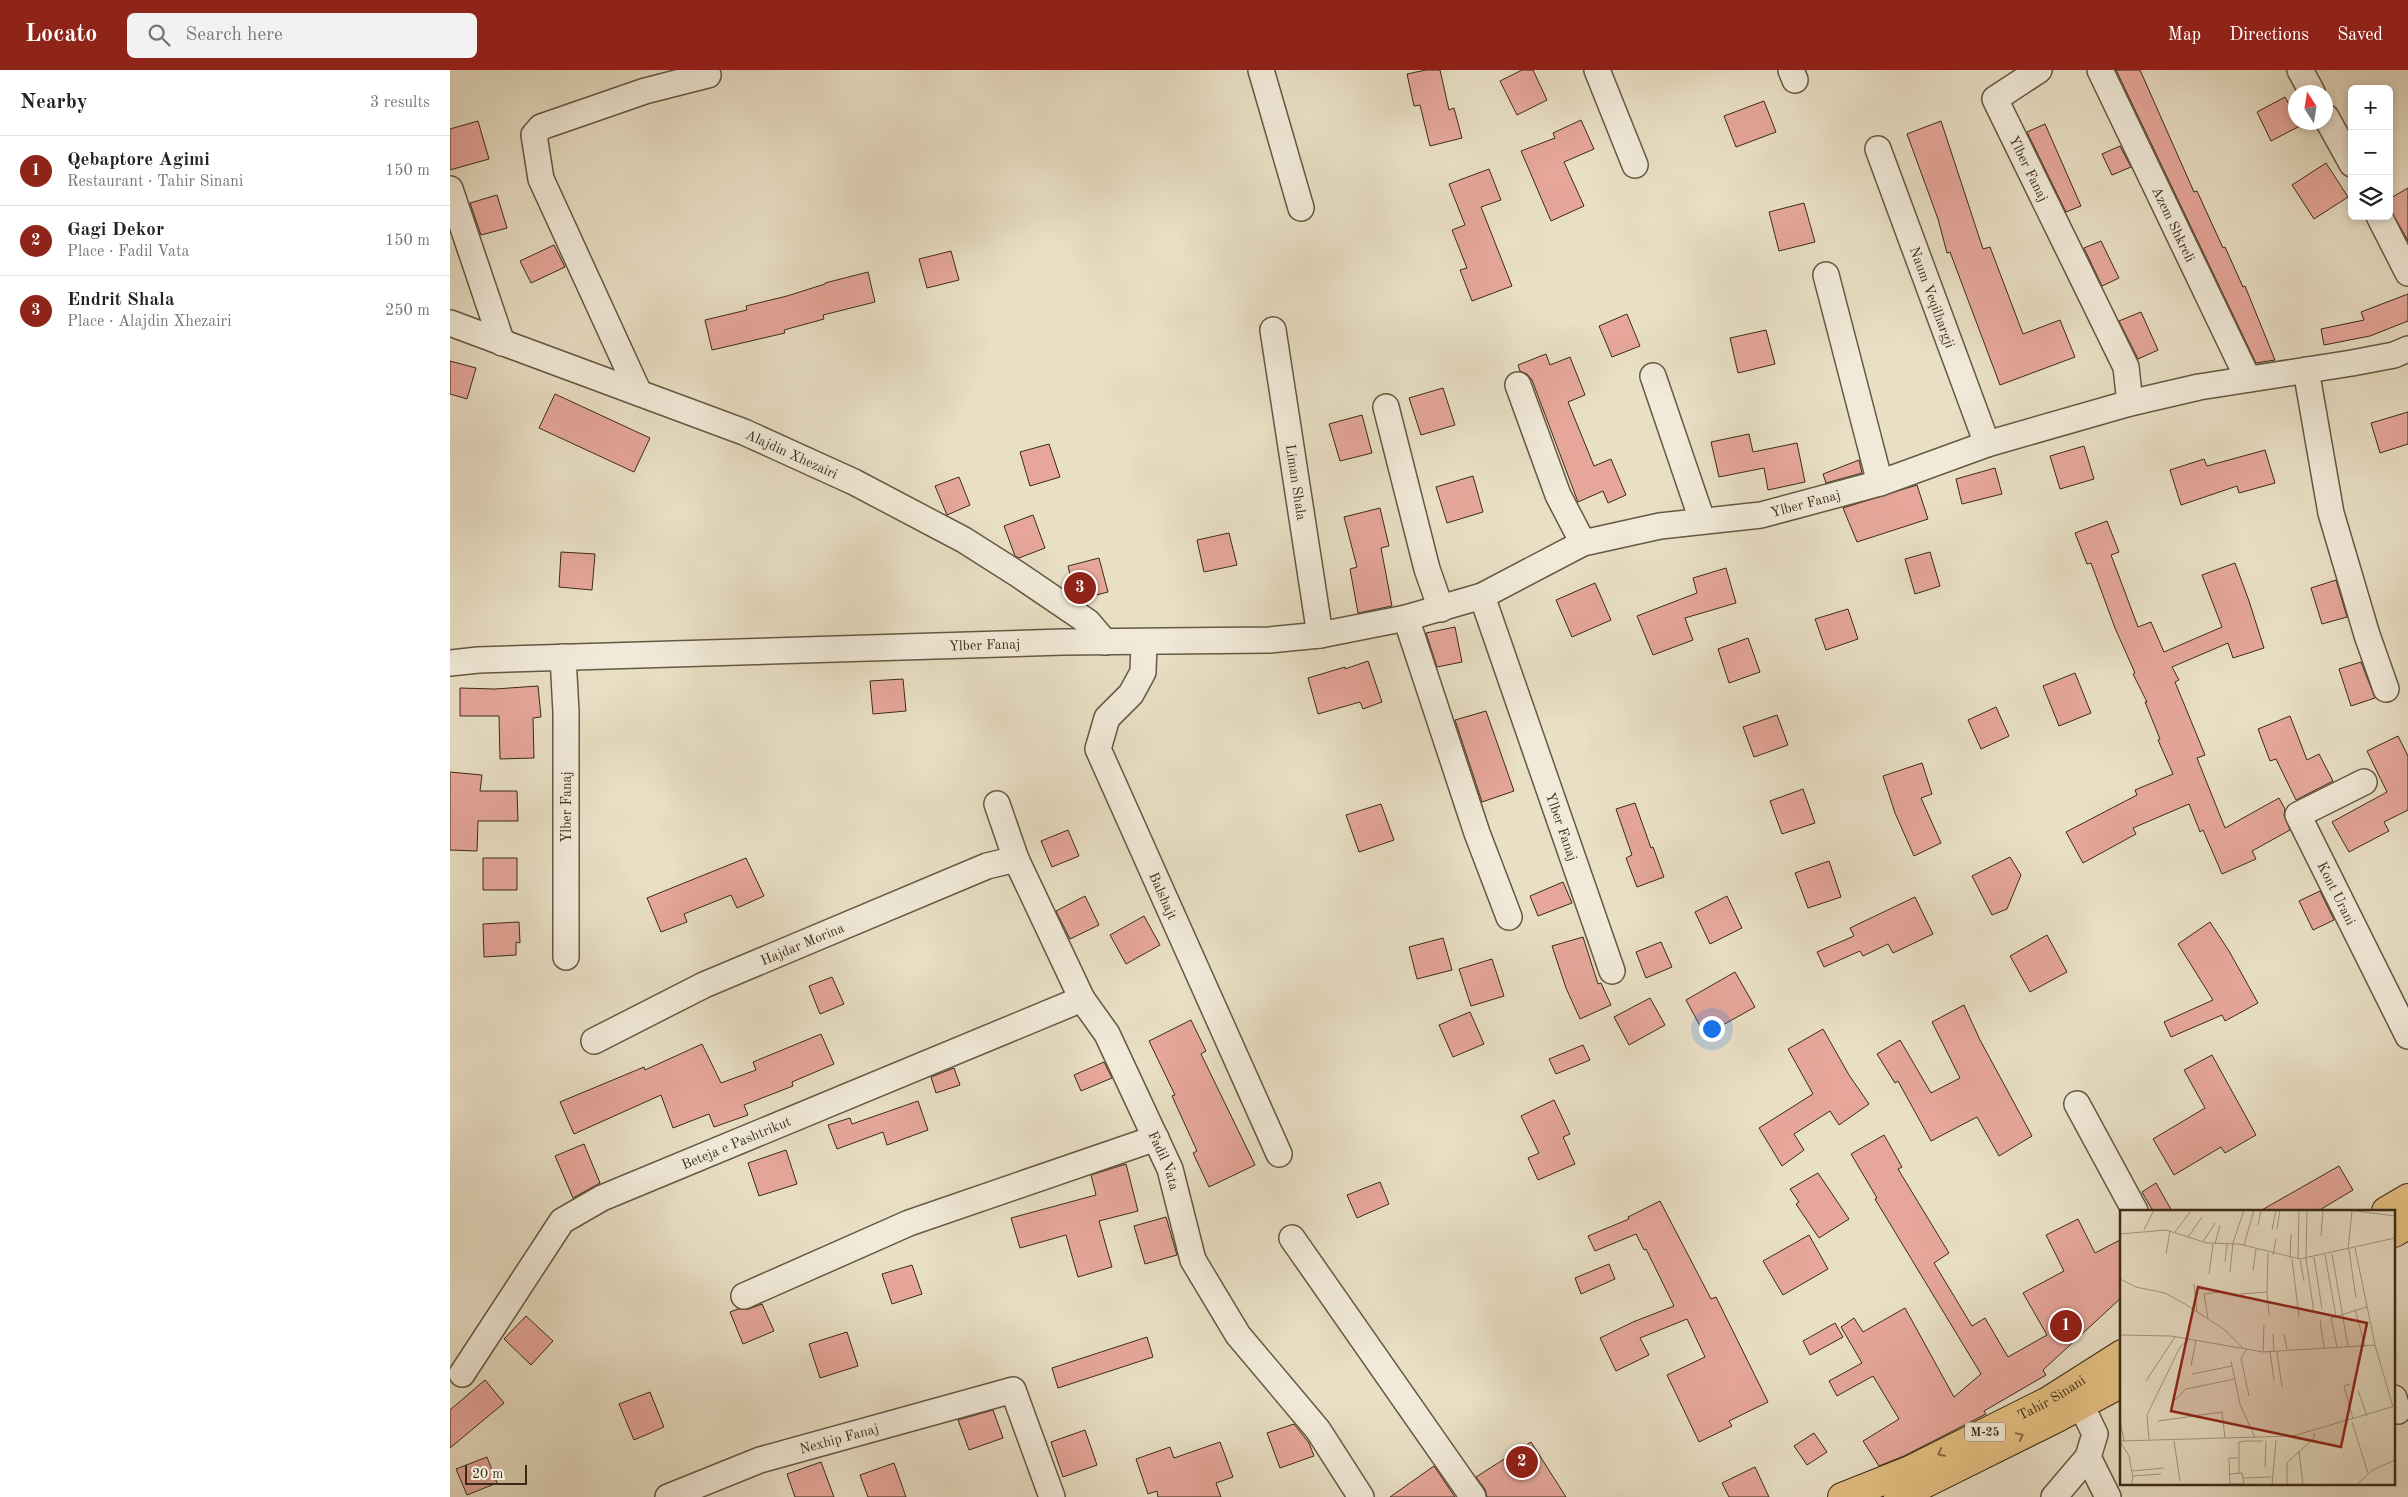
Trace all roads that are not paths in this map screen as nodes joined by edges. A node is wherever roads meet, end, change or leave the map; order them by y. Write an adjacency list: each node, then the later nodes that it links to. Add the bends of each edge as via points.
1 (1261, 70): 13 (street)
2 (1597, 70): 11 (street)
3 (2039, 70): 26 (street, Ylber Fanaj, via 1995,99 2126,367)
4 (2100, 70): 23 (street, Azem Shkreli)
5 (2300, 70): 7 (street)
6 (708, 75): 25 (street, via 645,91 541,127 534,135 540,178)
7 (2308, 85)
8 (2333, 130): 10 (street)
9 (1878, 149): 28 (street, Naum Veqilhargji)
10 (2348, 157)
11 (1635, 165)
12 (450, 189): 19 (street)
13 (1301, 208)
14 (2381, 220): 15 (street)
15 (2408, 273)
16 (1826, 275): 29 (street)
17 (450, 323): 19 (street, Alajdin Xhezairi)
18 (1273, 330): 35 (street, Liman Shala)
19 (502, 343): 25 (street, Alajdin Xhezairi)
20 (2408, 349): 21 (street, Ylber Fanaj, via 2394,355)
21 (2306, 370): 23 (street, Ylber Fanaj); 42 (street, via 2331,513)
22 (1653, 376): 30 (street)
23 (2248, 379): 26 (street, Ylber Fanaj)
24 (1518, 385): 31 (street, via 1558,495)
25 (639, 393): 36 (street, Alajdin Xhezairi, via 744,432 854,482 964,540 1080,616)
26 (2130, 403): 28 (street, Ylber Fanaj)
27 (1386, 407): 33 (street, via 1427,569)
28 (1987, 444): 29 (street, Ylber Fanaj)
29 (1880, 483): 30 (street, Ylber Fanaj, via 1761,516)
30 (1702, 520): 31 (street, Ylber Fanaj)
31 (1583, 543): 32 (street, Ylber Fanaj)
32 (1482, 596): 33 (street, Ylber Fanaj); 48 (street, Ylber Fanaj)
33 (1441, 609): 34 (street, Ylber Fanaj)
34 (1406, 618): 35 (street, Ylber Fanaj); 46 (street)
35 (1320, 635): 37 (street, Ylber Fanaj, via 1269,640)
36 (1105, 642): 37 (street, Ylber Fanaj); 38 (street, Ylber Fanaj)
37 (1144, 642): 54 (street, Balshajt, via 1143,672 1131,694 1107,718 1098,749)
38 (563, 657): 39 (street, Ylber Fanaj); 47 (street, Ylber Fanaj)
39 (478, 660): 40 (street, Ylber Fanaj); 41 (street)
40 (450, 663)
41 (450, 678)
42 (2386, 689)
43 (2364, 782): 50 (street, Kont Urani, via 2298,815)
44 (997, 804): 45 (street, Fadil Vata)
45 (1016, 859): 49 (street, Fadil Vata); 51 (street, Hajdar Morina, via 987,866 704,985)
46 (1508, 917)
47 (566, 957)
48 (1612, 971)
49 (1082, 999): 53 (street, Fadil Vata, via 1106,1034); 63 (street, Beteja e Pashtrikut, via 602,1198 562,1221)
50 (2408, 1036)
51 (594, 1041)
52 (2077, 1104): 56 (street)
53 (1156, 1138): 61 (street, via 909,1223); 69 (street, Fadil Vata, via 1170,1168 1193,1260 1238,1334 1318,1430)
54 (1279, 1154)
55 (2408, 1198): 57 (main road)
56 (2134, 1210)
57 (2388, 1210)
58 (2408, 1225): 59 (main road)
59 (2396, 1232)
60 (1292, 1238): 70 (street)
61 (744, 1296)
62 (2120, 1355): 71 (main road, Tahir Sinani / M-25, one-way to 71, via 2048,1401 1910,1470)
63 (462, 1374)
64 (2120, 1384): 65 (main road, Tahir Sinani / M-25)
65 (2080, 1405): 66 (street, via 2095,1434); 72 (main road, Tahir Sinani / M-25, one-way to 65)
66 (2088, 1458): 73 (street); 74 (street)
67 (668, 1497): 68 (street, Nexhip Fanaj, via 760,1460 1013,1390)
68 (1052, 1497)
69 (1361, 1497)
70 (1473, 1497)
71 (1842, 1497)
72 (1898, 1497)
73 (2054, 1497)
74 (2108, 1497)

